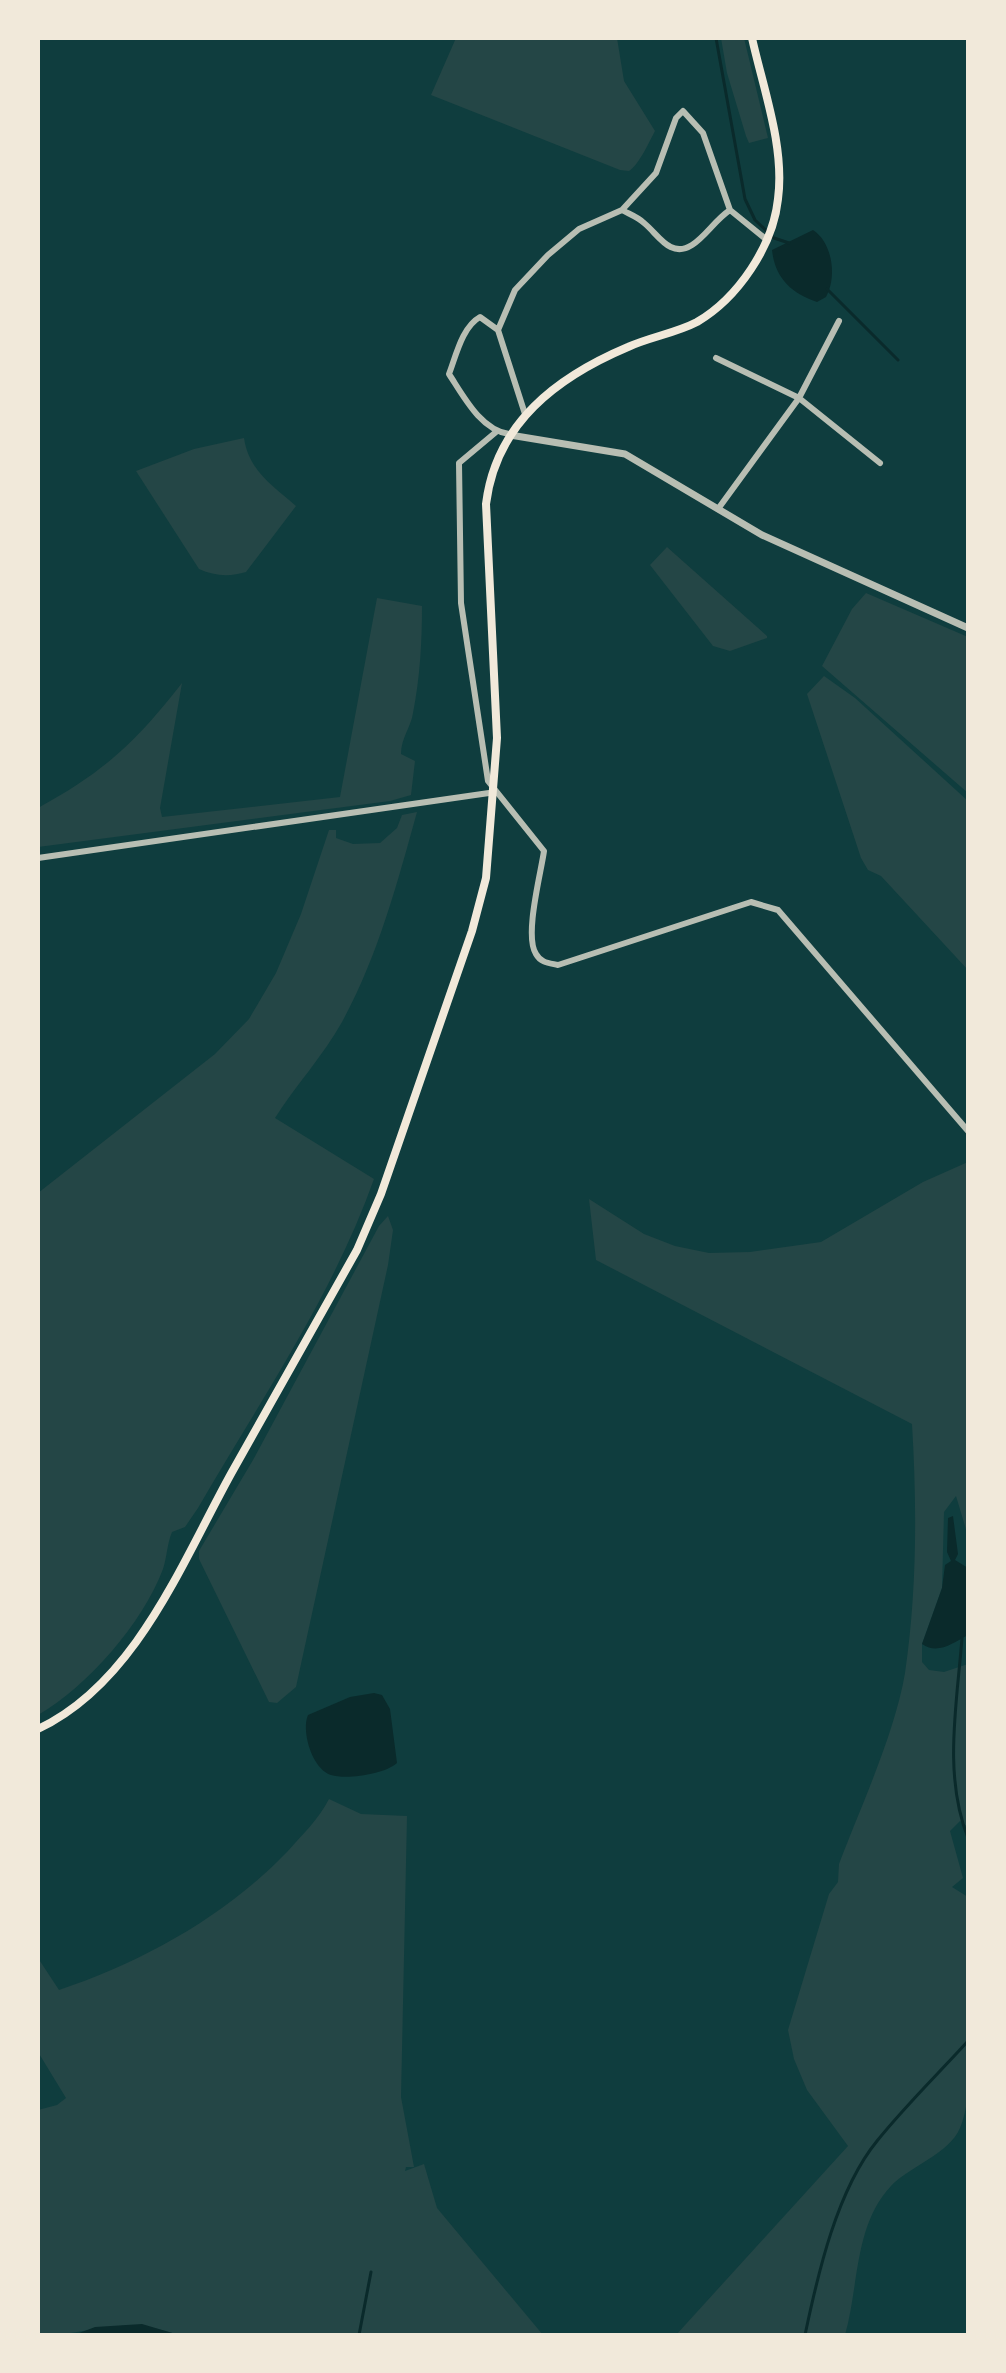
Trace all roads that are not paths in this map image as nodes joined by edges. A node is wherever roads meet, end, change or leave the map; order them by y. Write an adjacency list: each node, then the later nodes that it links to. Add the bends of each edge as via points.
1 (752, 38): 4 (main road, via 779,179)
2 (622, 210): 3 (street, via 645,223 667,246 680,248 691,246); 3 (street, via 656,173 683,111 703,133); 6 (street, via 579,229 548,255 515,290)
3 (730, 210): 4 (street)
4 (767, 240): 9 (main road, via 738,286 697,322 575,372)
5 (839, 321): 8 (street)
6 (498, 330): 9 (street); 10 (street, via 487,319 474,321 449,374)
7 (716, 358): 8 (street)
8 (799, 398): 12 (street); 13 (street)
9 (525, 414): 11 (main road)
10 (496, 432): 11 (street); 15 (street, via 459,463 456,482 461,603 481,746 488,781)
11 (509, 434): 13 (street, via 625,454); 15 (main road, via 490,472 486,504)
12 (880, 463)
13 (718, 509): 14 (street, via 762,535)
14 (968, 628)
15 (496, 792): 16 (street); 17 (street, via 544,851 531,933 534,952 543,963 558,965 751,902 778,910); 18 (main road, via 486,878 472,931 357,1250 147,1623 101,1684 69,1712)
16 (38, 858)
17 (968, 1131)
18 (38, 1729)

